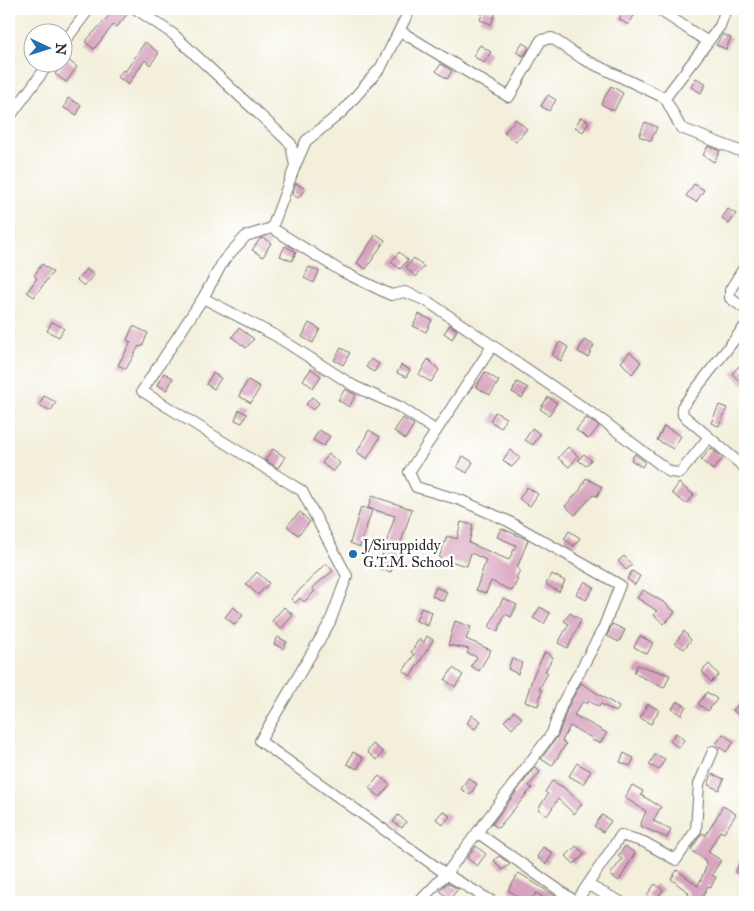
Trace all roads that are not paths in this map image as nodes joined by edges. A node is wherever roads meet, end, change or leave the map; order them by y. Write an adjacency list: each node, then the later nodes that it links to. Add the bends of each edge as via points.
1 (90, 9): 7 (street)
2 (136, 9): 13 (street, via 173,34 291,144)
3 (410, 9): 6 (street)
4 (658, 9): 8 (street)
5 (726, 9): 8 (street, via 720,26)
6 (400, 31): 10 (street, via 509,97 541,40 552,38 583,59); 13 (street, via 381,67 343,111 306,140)
7 (72, 32)
8 (708, 42): 10 (street)
9 (43, 72): 11 (street)
10 (664, 98): 12 (street, via 681,128)
11 (9, 118)
12 (745, 153)
13 (296, 166): 14 (street)
14 (272, 228): 16 (street, via 246,236 224,260); 19 (street, via 341,270 391,295 406,292 427,302)
15 (745, 266): 17 (street, via 730,290 730,298)
16 (203, 298): 20 (street, via 276,336 354,386 400,406); 25 (street, via 142,391 302,491 347,576 330,622 260,741)
17 (745, 309)
18 (745, 326): 21 (street, via 682,407 683,415)
19 (493, 345): 20 (street); 21 (street, via 606,423 670,472 680,473)
20 (435, 430): 24 (street, via 409,472 416,487 460,500 508,521 620,585 603,629 562,704 552,733)
21 (708, 437): 22 (street)
22 (745, 468)
23 (713, 751): 26 (street, via 699,784 696,830 676,860 644,842 621,835)
24 (478, 833): 25 (street); 29 (street)
25 (446, 874): 27 (street); 28 (street)
26 (588, 885): 29 (street); 30 (street)
27 (419, 902)
28 (493, 902)
29 (576, 902)
30 (621, 902)

